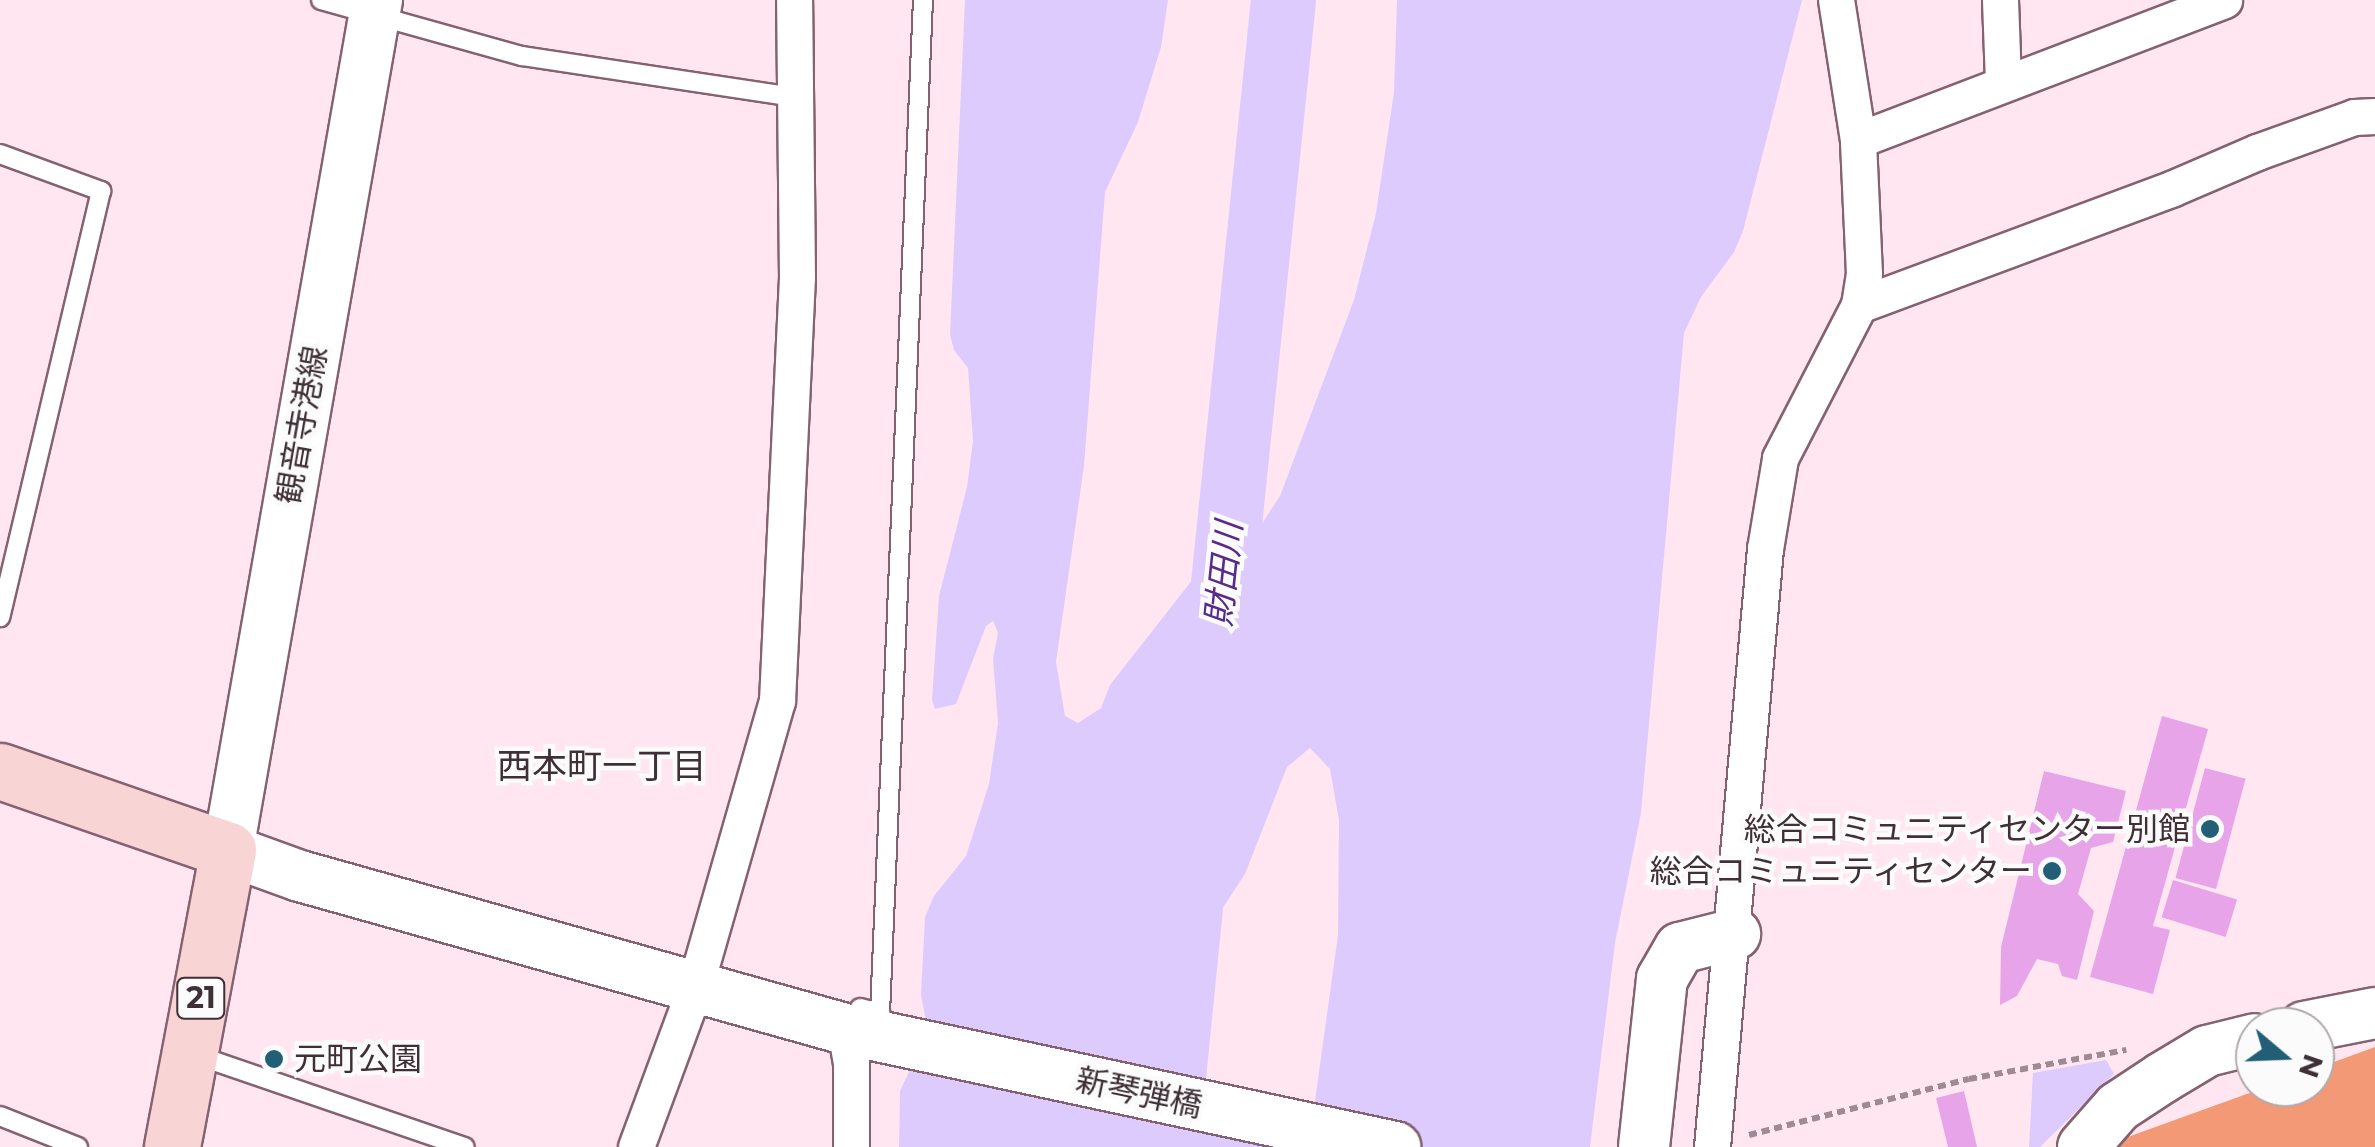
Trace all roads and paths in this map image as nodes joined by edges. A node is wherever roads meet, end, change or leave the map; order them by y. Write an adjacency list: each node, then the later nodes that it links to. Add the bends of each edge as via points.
1 (321, 0): 7 (lane)
2 (794, 0): 9 (street)
3 (922, 0): 21 (lane, via 880,1013)
4 (1836, 0): 11 (street)
5 (2000, 0): 8 (street)
6 (2216, 1): 8 (street)
7 (376, 8): 9 (lane, via 522,56); 16 (street, 観音寺港線)
8 (2003, 82): 11 (street)
9 (794, 97): 18 (street, via 798,277 777,701)
10 (2375, 116): 13 (street, via 2354,117 2274,146)
11 (1858, 140): 13 (street, via 1864,274)
12 (0, 154): 14 (lane, via 101,191)
13 (1859, 305): 17 (street, via 1780,458 1765,549)
14 (0, 617)
15 (0, 771): 16 (main road)
16 (228, 850): 18 (street, 新琴弾橋, via 300,876); 24 (main road, 21)
17 (1734, 934): 26 (street); 33 (street, via 1680,948 1662,979)
18 (705, 976): 21 (street, 新琴弾橋); 30 (street)
19 (2375, 1013): 20 (street)
20 (2335, 1021)
21 (858, 1024): 31 (street); 32 (street, 新琴弾橋)
22 (2235, 1044): 34 (street, via 2208,1051 2118,1106)
23 (2132, 1050): 26 (path, via 1968,1079)
24 (191, 1053): 28 (main road, 21); 29 (lane)
25 (0, 1116): 27 (lane)
26 (1712, 1146)
27 (78, 1147)
28 (172, 1147)
29 (465, 1147)
30 (636, 1147)
31 (851, 1147)
32 (1395, 1147)
33 (1644, 1147)
34 (2083, 1147)

